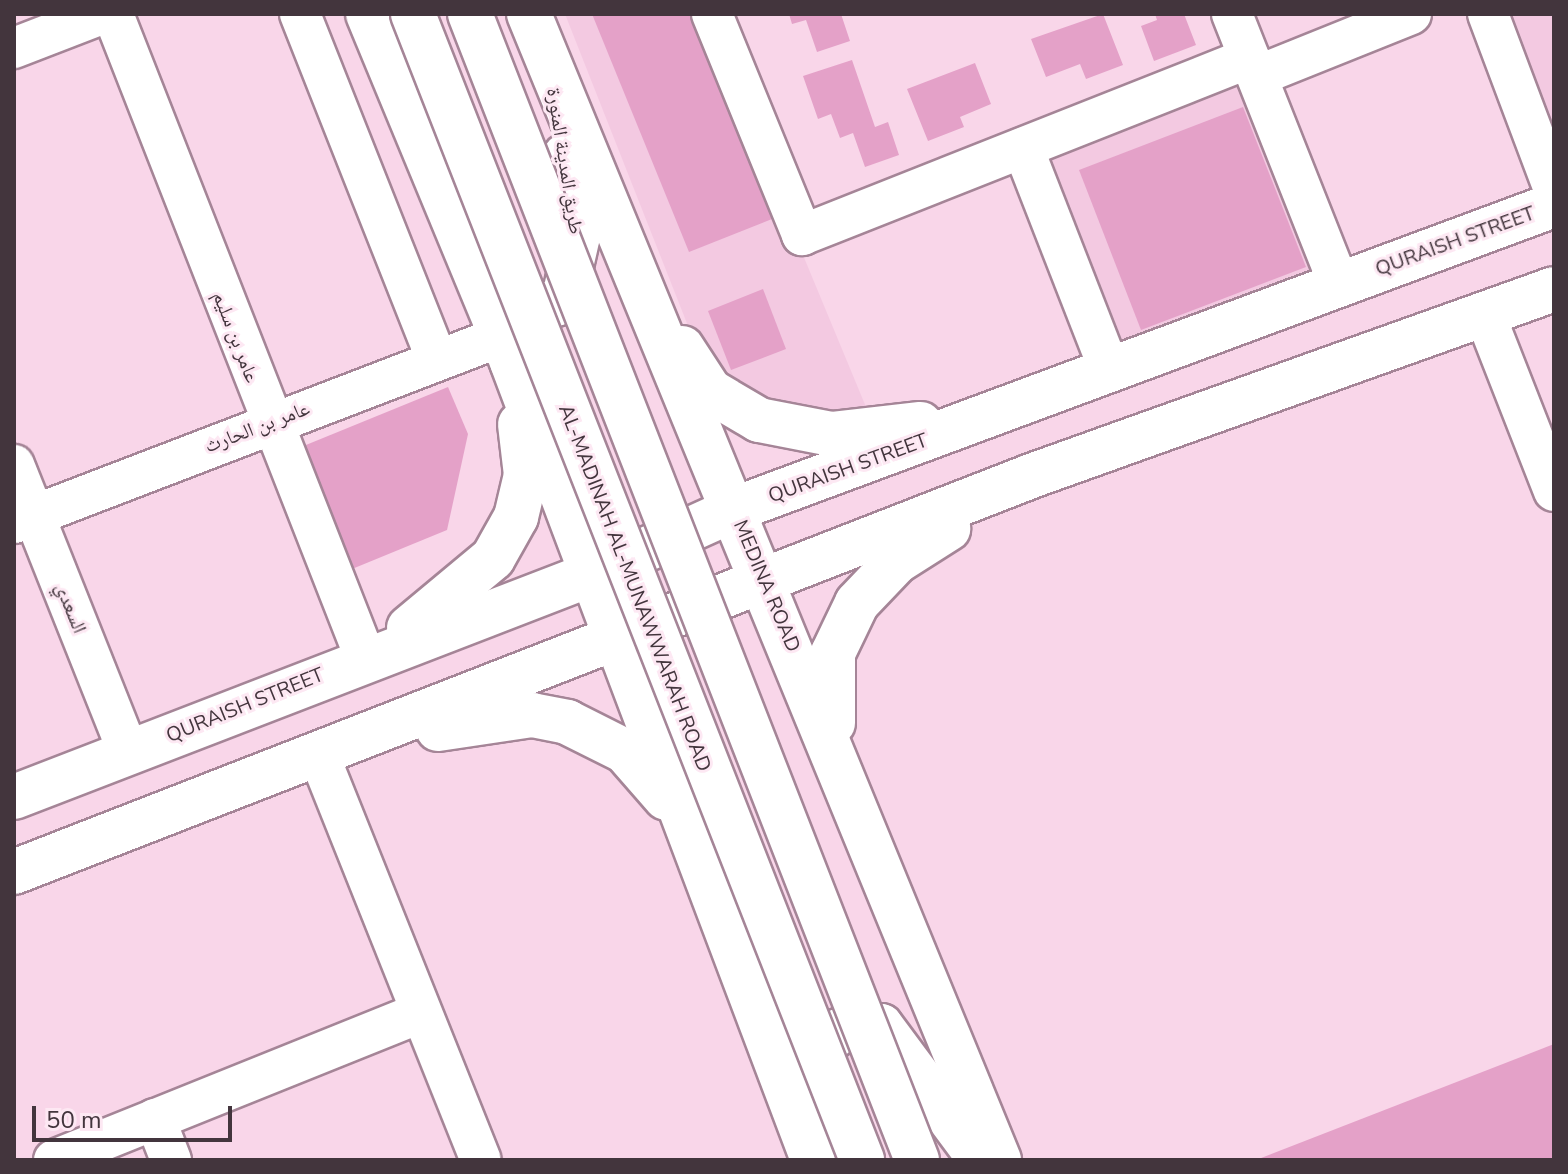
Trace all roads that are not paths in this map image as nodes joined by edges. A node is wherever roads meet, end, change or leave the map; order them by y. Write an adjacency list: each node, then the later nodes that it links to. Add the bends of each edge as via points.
1 (102, 14): 12 (street)
2 (113, 14): 27 (street, عامر بن سليم)
3 (300, 14): 24 (street)
4 (368, 14): 15 (main road)
5 (413, 14): 50 (main road, AL-MADINAH AL-MUNAWWARAH ROAD, bridge)
6 (470, 14): 51 (main road, bridge)
7 (529, 14): 14 (main road, MEDINA ROAD)
8 (712, 14): 16 (street, via 802,235)
9 (1232, 14): 13 (street)
10 (1411, 14): 13 (street)
11 (1488, 14): 17 (street)
12 (14, 48)
13 (1253, 67): 16 (street); 20 (street)
14 (551, 71): 15 (main road, طريق المدينة المنورة, via 578,236 576,260 556,304 509,296 495,280); 19 (main road, MEDINA ROAD)
15 (419, 139): 23 (main road)
16 (1023, 148): 25 (street)
17 (1554, 190)
18 (1554, 205): 20 (main road, QURAISH STREET)
19 (627, 264): 26 (main road, via 710,391 759,420 831,434); 31 (main road, MEDINA ROAD)
20 (1339, 284): 25 (main road, QURAISH STREET)
21 (1554, 289): 22 (main road)
22 (1485, 315): 29 (main road); 30 (street)
23 (507, 349): 24 (street, عامر بن الحارث); 33 (main road); 36 (main road, via 526,475 516,517 493,558)
24 (437, 360): 27 (street, عامر بن الحارث)
25 (1110, 371): 26 (main road, QURAISH STREET)
26 (994, 415): 31 (main road, QURAISH STREET)
27 (268, 422): 32 (street, عامر بن الحارث); 36 (street, عامر بن سليم)
28 (14, 465): 32 (street, السعدي)
29 (1031, 476): 34 (main road); 40 (main road, via 896,562 857,603 833,653 834,731)
30 (1554, 491)
31 (735, 509): 33 (main road, QURAISH STREET); 34 (main road, MEDINA ROAD)
32 (24, 519): 37 (street, السعدي)
33 (592, 574): 35 (main road); 36 (main road, QURAISH STREET)
34 (765, 581): 35 (main road); 40 (main road, MEDINA ROAD)
35 (618, 641): 38 (main road); 42 (main road)
36 (365, 657): 37 (main road, QURAISH STREET)
37 (128, 752): 39 (main road, QURAISH STREET)
38 (318, 753): 41 (main road); 42 (main road, via 479,721 532,715 567,722 650,772); 43 (street)
39 (14, 797)
40 (880, 861): 53 (main road, MEDINA ROAD)
41 (14, 872)
42 (709, 873): 48 (main road)
43 (419, 1013): 44 (street); 47 (street)
44 (155, 1119): 45 (street); 46 (street)
45 (54, 1160)
46 (171, 1160)
47 (481, 1160)
48 (813, 1160)
49 (821, 1160): 52 (main road, via 805,1102 808,1058 841,1030 881,1026)
50 (862, 1160)
51 (917, 1160)
52 (981, 1160)
53 (999, 1160)

